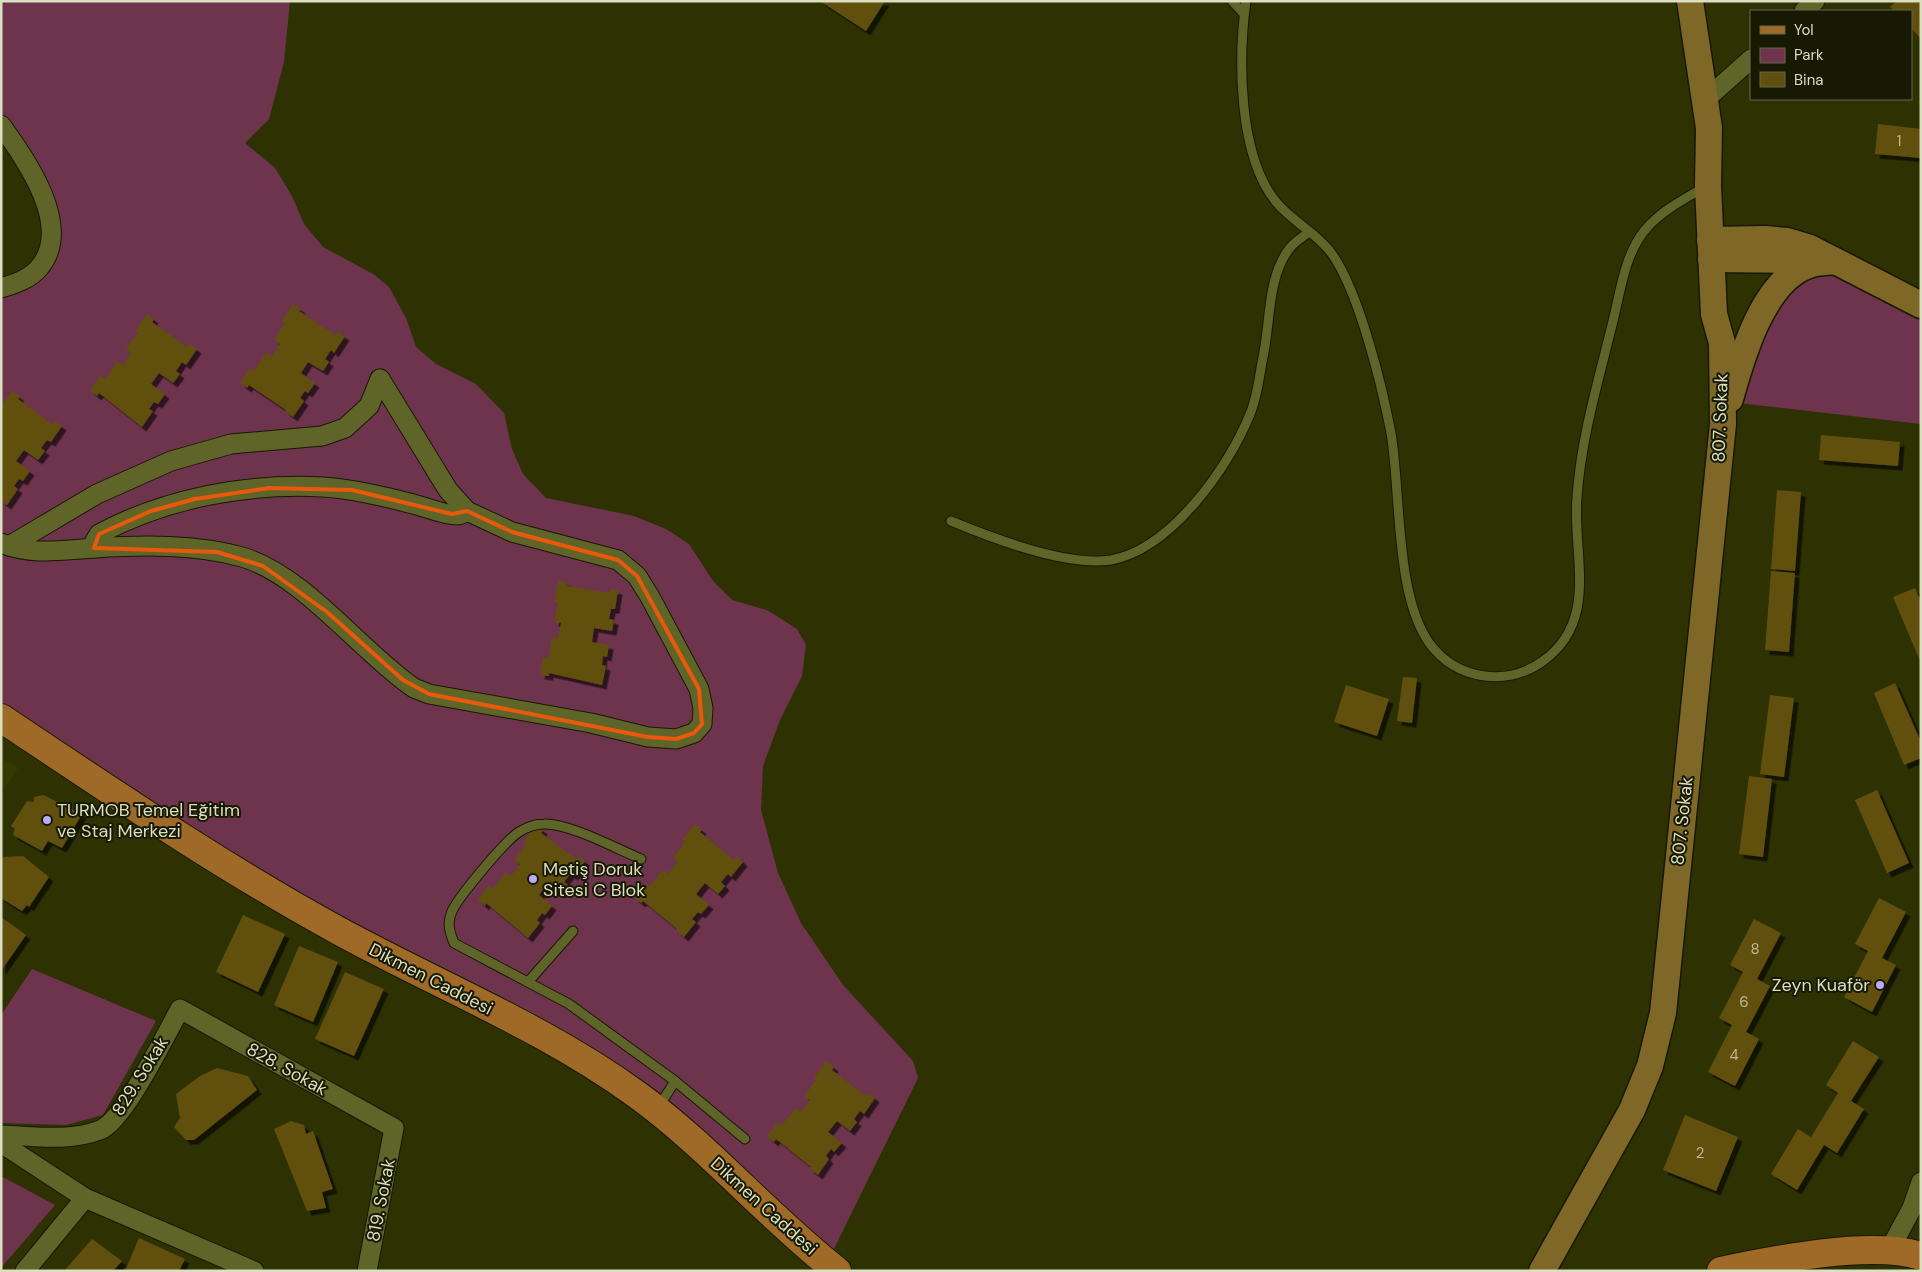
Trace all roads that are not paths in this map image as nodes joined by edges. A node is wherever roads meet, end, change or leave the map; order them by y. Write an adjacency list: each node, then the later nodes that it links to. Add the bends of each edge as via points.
1 (1232, 1): 6 (lane)
2 (1246, 1): 6 (lane)
3 (1690, 1): 8 (main road, 807. Sokak)
4 (1815, 1): 5 (street)
5 (1805, 10)
6 (1244, 14): 12 (lane, via 1240,39 1242,91 1249,136 1260,175 1277,203)
7 (1750, 60): 8 (street)
8 (1705, 100): 10 (main road, 807. Sokak)
9 (1, 125): 15 (street, via 44,194 51,231 48,250 39,269)
10 (1710, 152): 11 (main road, 807. Sokak); 13 (main road, 807. Sokak, via 1724,183)
11 (1708, 186): 12 (lane, via 1674,204 1644,231 1629,259 1587,426 1576,498 1581,579 1578,611 1565,639 1543,661 1509,678 1477,676 1452,665 1429,644 1414,613 1403,564 1390,432 1372,359 1353,294 1332,253); 13 (main road, 807. Sokak)
12 (1309, 232): 19 (lane, via 1290,248 1280,267 1270,304 1251,413 1223,465 1188,510 1164,533 1131,554 1110,560 1086,560 1005,543)
13 (1719, 249): 14 (main road, via 1765,239 1787,241); 17 (main road, 807. Sokak, via 1714,314 1722,343)
14 (1835, 261): 16 (main road); 17 (main road, via 1812,264 1797,271 1774,292 1751,337)
15 (1, 288)
16 (1921, 306)
17 (1723, 424): 41 (main road, 807. Sokak, via 1663,1013 1650,1066 1632,1110)
18 (468, 511): 20 (street, via 448,490 380,379 362,415 336,432 308,438 231,444 171,460 97,494); 21 (street, via 452,514 352,490 269,488 195,499 151,511 99,534); 21 (street, via 512,532 618,560 637,576 699,689 702,724 694,733 676,739 648,737 591,723 429,694 403,680 326,612 263,566 243,558 192,549)
19 (951, 521)
20 (5, 544): 21 (street, via 46,552)
21 (94, 548)
22 (1, 718): 28 (main road, Dikmen Caddesi, via 248,878 337,930 556,1043 636,1093)
23 (641, 859): 25 (lane, via 555,824 530,826 512,837 453,907 449,925 454,943)
24 (573, 931): 25 (lane)
25 (528, 982): 27 (lane, via 569,1004)
26 (180, 1009): 29 (street, 828. Sokak); 30 (street, 829. Sokak, via 122,1111 102,1129 69,1138)
27 (675, 1081): 28 (lane); 31 (lane)
28 (656, 1110): 40 (main road, Dikmen Caddesi)
29 (394, 1128): 39 (street, 819. Sokak)
30 (1, 1135)
31 (745, 1139)
32 (1, 1143): 34 (street)
33 (1921, 1182): 35 (street, via 1912,1208)
34 (85, 1198): 37 (street); 38 (street)
35 (1889, 1252): 36 (main road); 42 (main road, via 1782,1258)
36 (1921, 1256)
37 (24, 1271)
38 (254, 1271)
39 (367, 1271)
40 (837, 1271)
41 (1542, 1271)
42 (1721, 1271)

